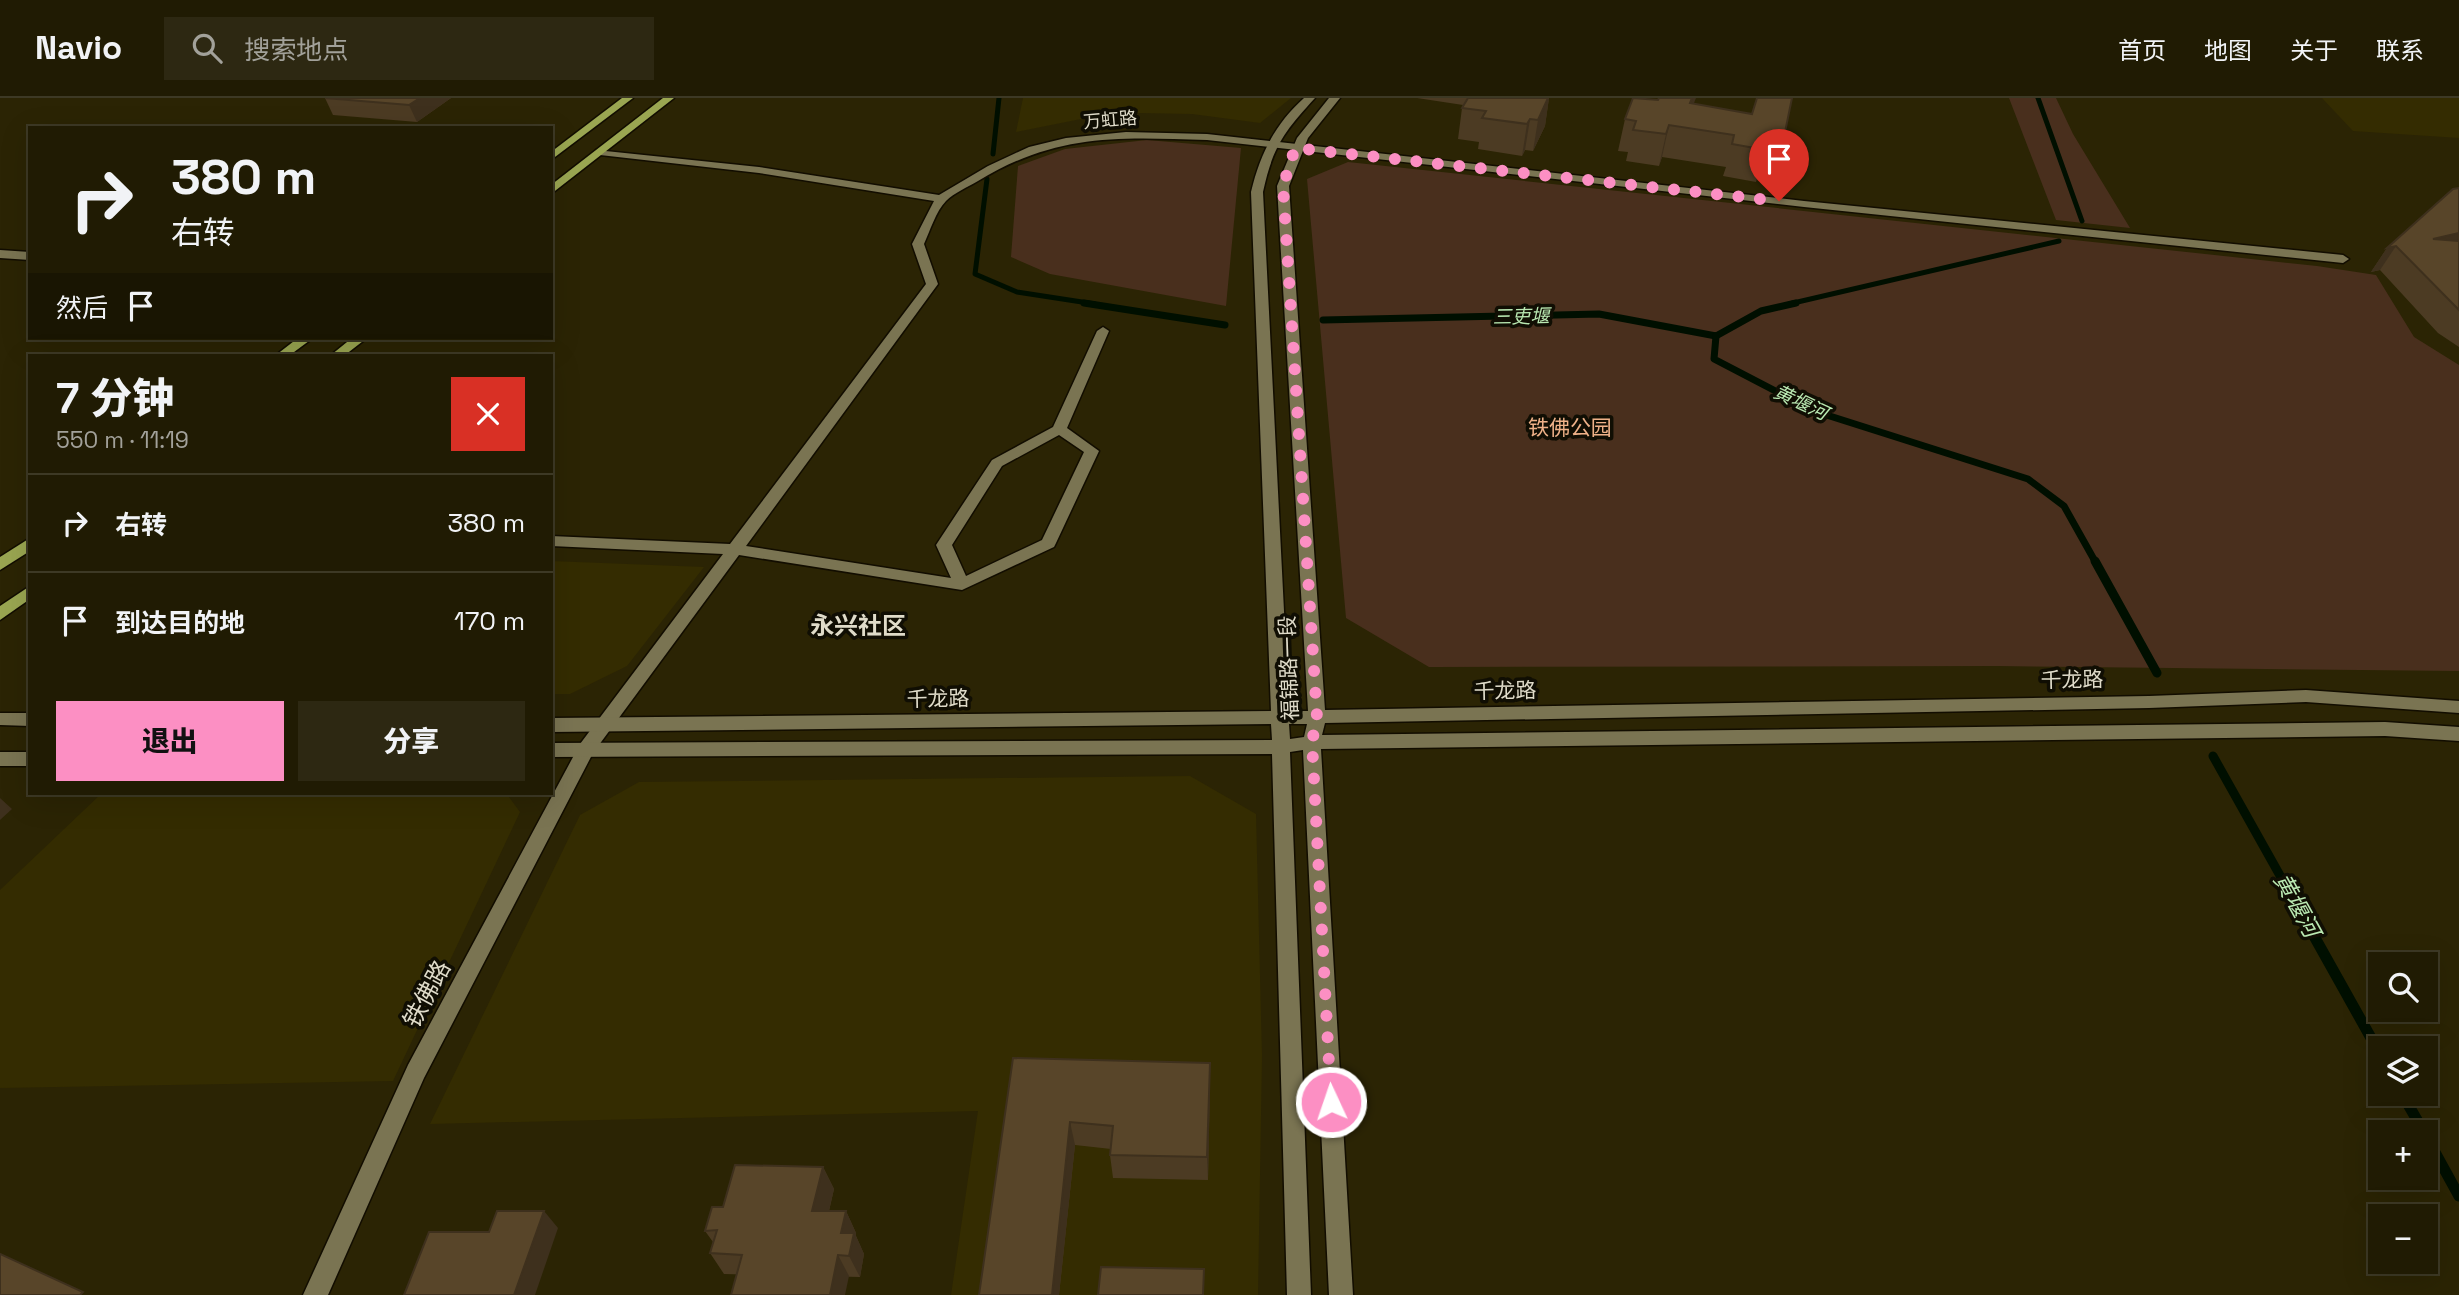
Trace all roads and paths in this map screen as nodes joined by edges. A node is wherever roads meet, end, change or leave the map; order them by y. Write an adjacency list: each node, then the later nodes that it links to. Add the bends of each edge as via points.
1 (628, 98): 8 (main road)
2 (668, 98): 7 (main road)
3 (1310, 98): 5 (street, 福锦路一段)
4 (1335, 98): 6 (street, 福锦路一段)
5 (1269, 145): 6 (street, 万虹路); 10 (street, 万虹路, via 1129,133 1045,145 985,172); 29 (street, 福锦路一段, via 1257,192)
6 (1295, 148): 13 (street, 万虹路); 28 (street, 福锦路一段, via 1283,186)
7 (600, 152): 9 (main road); 10 (street, via 759,170)
8 (553, 154)
9 (553, 189)
10 (941, 199): 22 (street, 铁佛路, via 918,244 932,284)
11 (0, 254): 12 (street)
12 (28, 257)
13 (2343, 259)
14 (1103, 331): 19 (street)
15 (303, 340): 17 (main road)
16 (357, 340): 18 (main road)
17 (283, 354)
18 (338, 354)
19 (1059, 429): 24 (street, via 997,463 944,545); 24 (street, via 1093,451 1048,543)
20 (553, 541): 22 (street)
21 (28, 544): 23 (main road)
22 (735, 549): 24 (street); 33 (street, 铁佛路)
23 (0, 565)
24 (962, 585)
25 (28, 593): 26 (main road)
26 (0, 614)
27 (2459, 707): 28 (street, 千龙路, via 2306,696)
28 (1317, 717): 29 (street, 千龙路); 35 (street, 福锦路一段)
29 (1279, 718): 33 (street, 千龙路); 36 (street, 福锦路一段)
30 (0, 719): 31 (street)
31 (28, 720)
32 (553, 725): 33 (street, 千龙路)
33 (604, 726): 37 (street, 铁佛路)
34 (2459, 734): 35 (street, via 2357,729)
35 (1312, 742): 36 (street); 43 (street, 福锦路一段)
36 (1280, 747): 37 (street); 42 (street, 福锦路一段)
37 (586, 749): 38 (street); 41 (street, 铁佛路, via 416,1072)
38 (553, 750)
39 (0, 759): 40 (street)
40 (28, 759)
41 (315, 1295)
42 (1299, 1295)
43 (1341, 1295)

